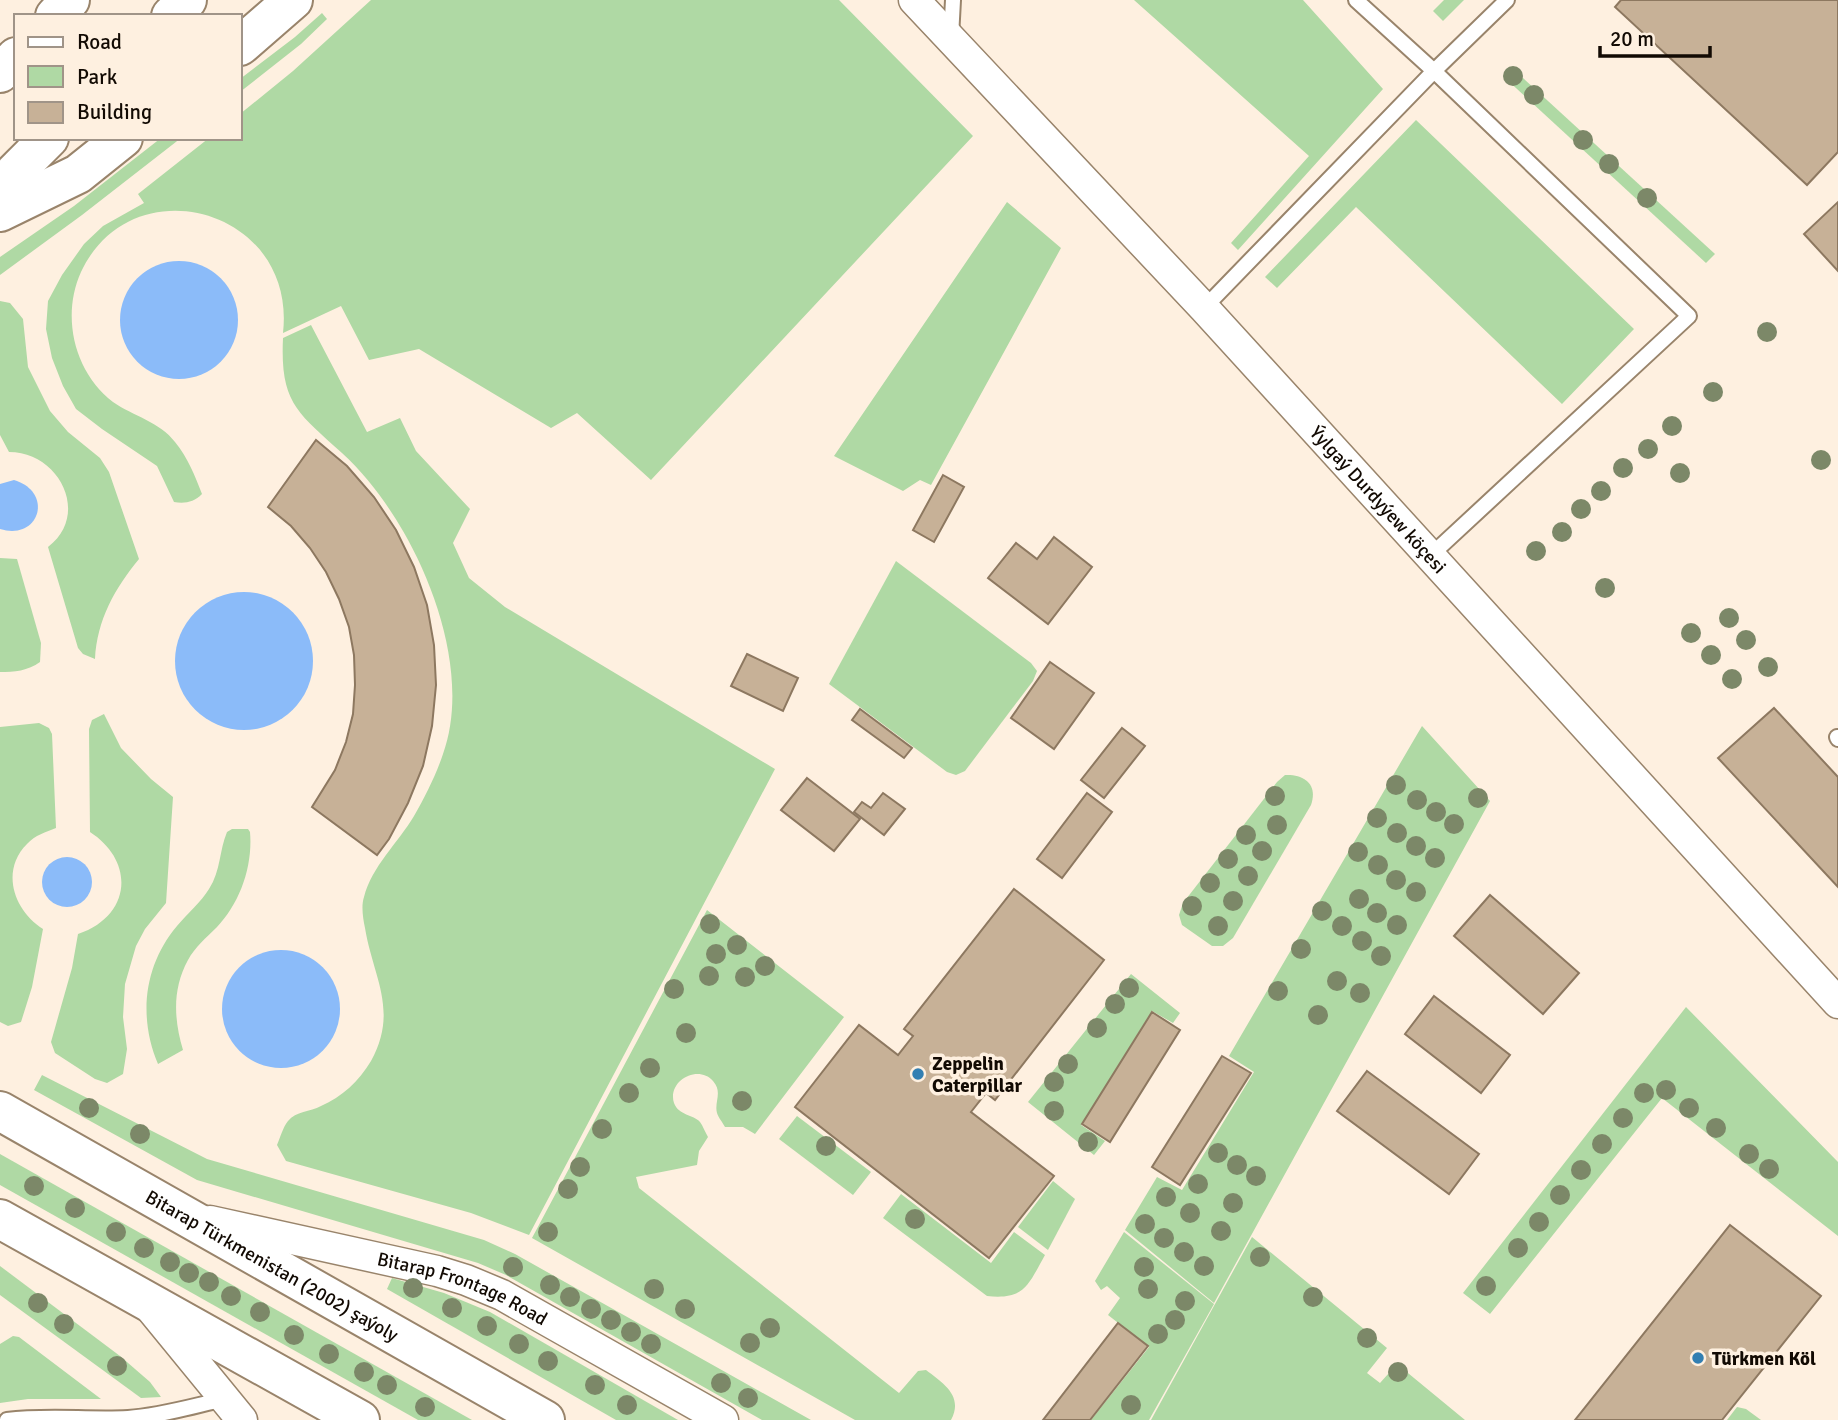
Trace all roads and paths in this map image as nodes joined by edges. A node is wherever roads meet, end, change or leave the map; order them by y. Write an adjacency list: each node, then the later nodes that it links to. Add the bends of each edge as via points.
1 (70, 0): 8 (main road)
2 (187, 0): 9 (main road)
3 (293, 0): 11 (main road)
4 (914, 0): 10 (street, Ýylgaý Durdyýew köçesi)
5 (953, 0): 10 (lane)
6 (1356, 0): 13 (lane)
7 (1507, 0): 13 (lane)
8 (57, 14)
9 (173, 14)
10 (951, 39): 19 (street, Ýylgaý Durdyýew köçesi)
11 (242, 44)
12 (14, 59): 14 (main road)
13 (1434, 71): 19 (lane); 20 (lane, via 1689,316)
14 (0, 74)
15 (46, 140): 17 (main road)
16 (120, 140): 18 (main road, via 78,174)
17 (0, 187)
18 (0, 212)
19 (1204, 308): 20 (street, Ýylgaý Durdyýew köçesi)
20 (1429, 557): 21 (street, Ýylgaý Durdyýew köçesi)
21 (1838, 1003)
22 (0, 1111): 23 (main road, Bitarap Türkmenistan (2002) şaýoly)
23 (181, 1215): 29 (main road, Bitarap Türkmenistan (2002) şaýoly); 30 (street, Bitarap Frontage Road, via 466,1280 502,1295)
24 (0, 1219): 25 (main road)
25 (146, 1301): 26 (street); 28 (main road)
26 (234, 1409): 27 (lane, via 176,1410 127,1418)
27 (7, 1420)
28 (359, 1420)
29 (545, 1420)
30 (723, 1420)

